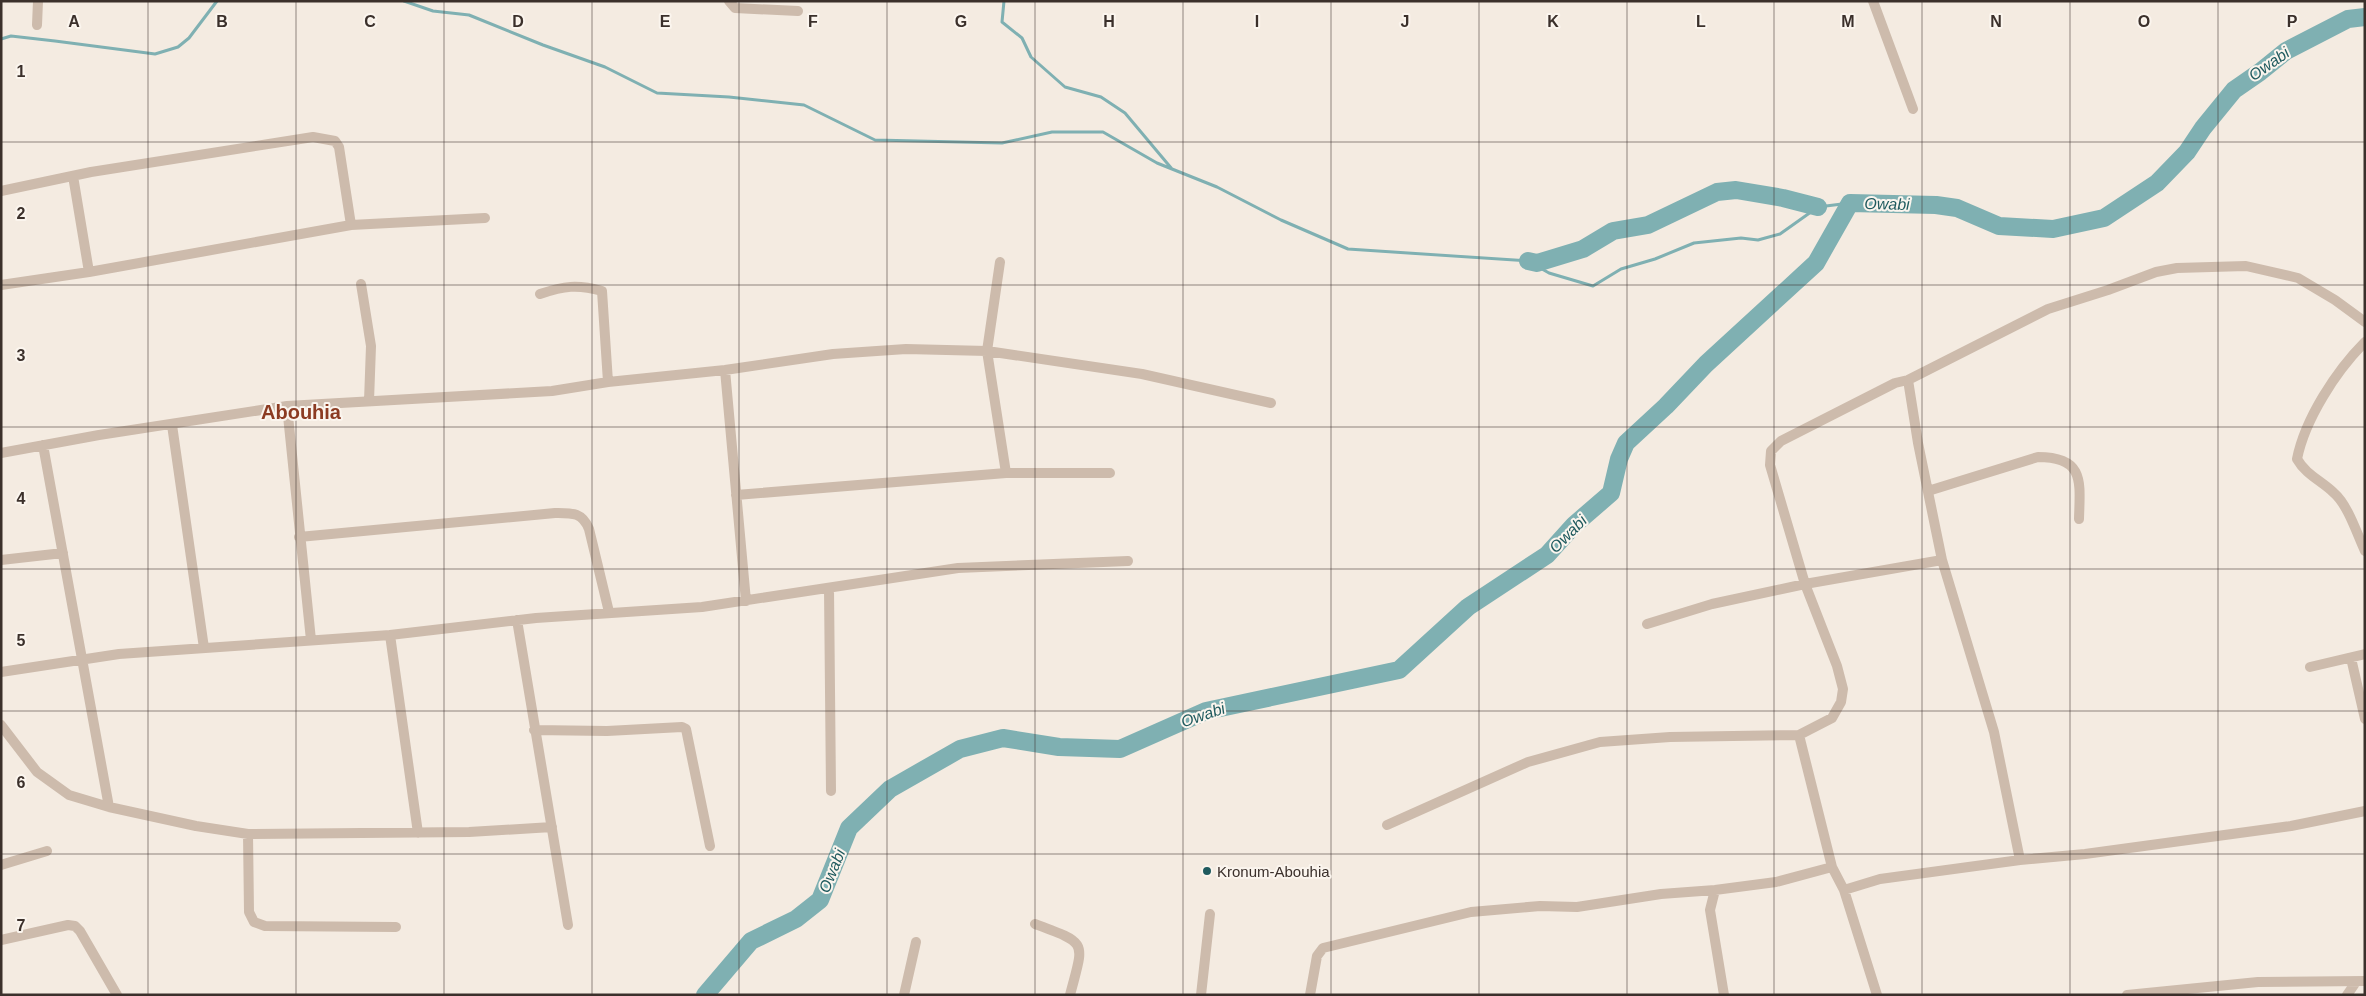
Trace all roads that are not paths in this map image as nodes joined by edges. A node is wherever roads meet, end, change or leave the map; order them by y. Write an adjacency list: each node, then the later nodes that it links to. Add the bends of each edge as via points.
1 (38, 1): 5 (street)
2 (729, 1): 4 (street, via 735,8)
3 (1872, 1): 6 (street)
4 (798, 11)
5 (37, 25)
6 (1913, 109)
7 (73, 176): 8 (street); 10 (street, via 257,145 324,138 335,141 339,147); 12 (street)
8 (1, 191)
9 (485, 218): 10 (street)
10 (351, 225): 12 (street)
11 (1000, 262): 18 (street)
12 (89, 272): 14 (street)
13 (361, 284): 22 (street, via 371,346)
14 (1, 285)
15 (540, 294): 21 (street, via 562,286 602,291)
16 (2365, 322): 20 (street, via 2298,278 2246,266 2177,268 2156,272 2048,309)
17 (2365, 342): 34 (street, via 2321,401 2297,459 2307,472 2336,494)
18 (988, 351): 19 (street, via 906,348 833,354); 23 (street, via 1142,374); 28 (street)
19 (725, 370): 21 (street); 31 (street)
20 (1908, 380): 30 (street); 39 (street, via 1895,383 1781,441 1771,451 1770,465)
21 (608, 382): 22 (street, via 552,391)
22 (368, 401): 24 (street)
23 (1271, 403)
24 (287, 406): 25 (street); 33 (street)
25 (172, 425): 26 (street); 47 (street)
26 (43, 445): 27 (street); 35 (street)
27 (1, 453)
28 (1006, 473): 29 (street); 31 (street)
29 (1110, 474)
30 (1928, 491): 32 (street, via 2038,457 2057,457 2069,464 2079,476); 38 (street)
31 (736, 496): 41 (street)
32 (2079, 519)
33 (299, 537): 42 (street, via 555,512 575,514 585,520 589,529); 46 (street)
34 (2365, 551)
35 (63, 553): 36 (street); 49 (street)
36 (1, 560)
37 (1128, 560): 40 (street, via 958,568)
38 (1942, 560): 39 (street); 66 (street, via 1994,732)
39 (1804, 584): 44 (street, via 1712,604); 56 (street, via 1843,689 1841,702 1832,718)
40 (829, 589): 41 (street); 57 (street)
41 (746, 601): 42 (street)
42 (609, 612): 43 (street)
43 (517, 620): 45 (street); 55 (street)
44 (1647, 624)
45 (390, 635): 46 (street); 62 (street)
46 (311, 640): 47 (street)
47 (204, 648): 49 (street)
48 (2365, 654): 50 (street)
49 (83, 658): 52 (street); 58 (street)
50 (2351, 658): 51 (street); 53 (street)
51 (2310, 667)
52 (1, 672)
53 (2365, 719)
54 (1, 725): 58 (street, via 47,780 69,795)
55 (534, 730): 61 (street); 64 (street, via 684,728 691,744)
56 (1799, 734): 60 (street, via 1600,742 1528,762); 68 (street)
57 (831, 791)
58 (109, 808): 63 (street)
59 (2365, 811): 66 (street, via 2291,826)
60 (1386, 825)
61 (552, 827): 62 (street); 73 (street)
62 (418, 833): 63 (street)
63 (248, 834): 74 (street, via 248,912 254,922 265,926)
64 (710, 846)
65 (47, 851): 67 (street)
66 (2020, 860): 70 (street, via 1880,879)
67 (1, 865)
68 (1832, 867): 69 (street, via 1776,882); 70 (street)
69 (1715, 890): 82 (street, via 1661,894 1577,907 1540,906 1471,912 1322,948 1317,956); 83 (street, via 1710,910 1711,927)
70 (1844, 890): 84 (street)
71 (1210, 914): 81 (street)
72 (1035, 924): 80 (street, via 1072,938 1078,945 1080,955)
73 (568, 925)
74 (396, 927)
75 (1, 940): 78 (street, via 75,926)
76 (916, 942): 79 (street)
77 (2360, 982): 85 (street, via 2258,982); 86 (street)
78 (116, 995)
79 (904, 995)
80 (1070, 995)
81 (1202, 995)
82 (1310, 995)
83 (1724, 995)
84 (1876, 995)
85 (2128, 995)
86 (2347, 995)

